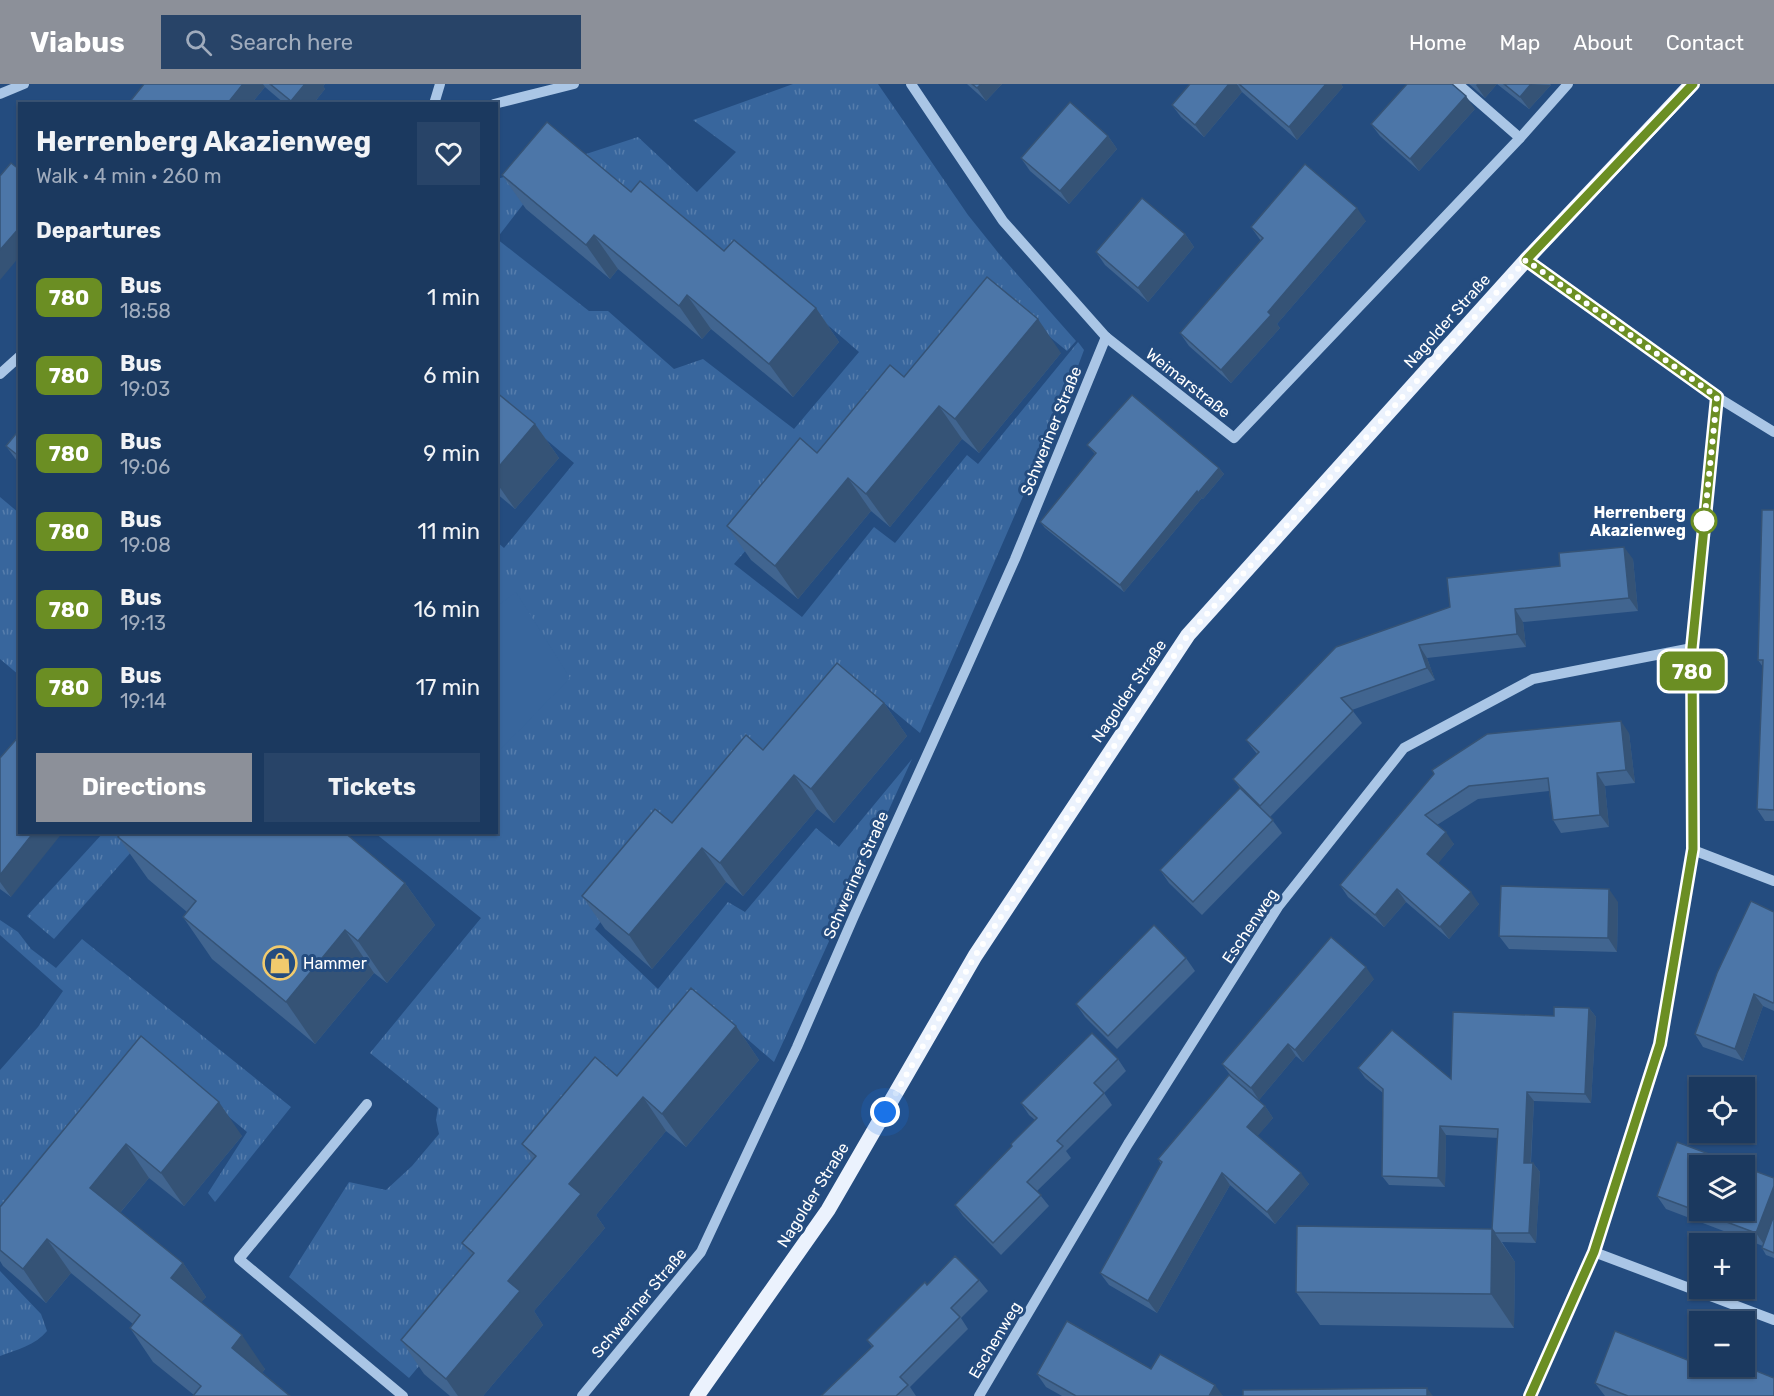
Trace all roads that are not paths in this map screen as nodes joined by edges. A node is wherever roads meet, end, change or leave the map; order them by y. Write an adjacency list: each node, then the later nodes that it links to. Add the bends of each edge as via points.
1 (24, 84): 8 (street)
2 (440, 84): 9 (street)
3 (574, 84): 10 (street)
4 (911, 84): 13 (street, Weimarstraße, via 1003,221)
5 (1458, 84): 11 (street)
6 (1568, 84): 11 (street)
7 (1692, 84): 12 (main road, Nagolder Straße)
8 (0, 94)
9 (435, 102)
10 (498, 103)
11 (1520, 138): 13 (street, Weimarstraße, via 1234,438)
12 (1526, 260): 16 (street); 26 (main road, Nagolder Straße, via 1188,635 975,956 828,1210)
13 (1106, 337): 25 (street, Schweriner Straße, via 1015,559 701,1252)
14 (18, 358): 15 (street)
15 (0, 374)
16 (1717, 397): 17 (street); 18 (street)
17 (1774, 432)
18 (1692, 648): 19 (street); 27 (street, Eschenweg, via 1533,679 1404,748 1278,907 1128,1144)
19 (1693, 849): 20 (street); 22 (street, via 1660,1044)
20 (1774, 881)
21 (367, 1104): 24 (street, via 240,1259)
22 (1594, 1252): 23 (street); 28 (street)
23 (1774, 1320)
24 (403, 1396)
25 (582, 1396)
26 (697, 1396)
27 (979, 1396)
28 (1530, 1396)

